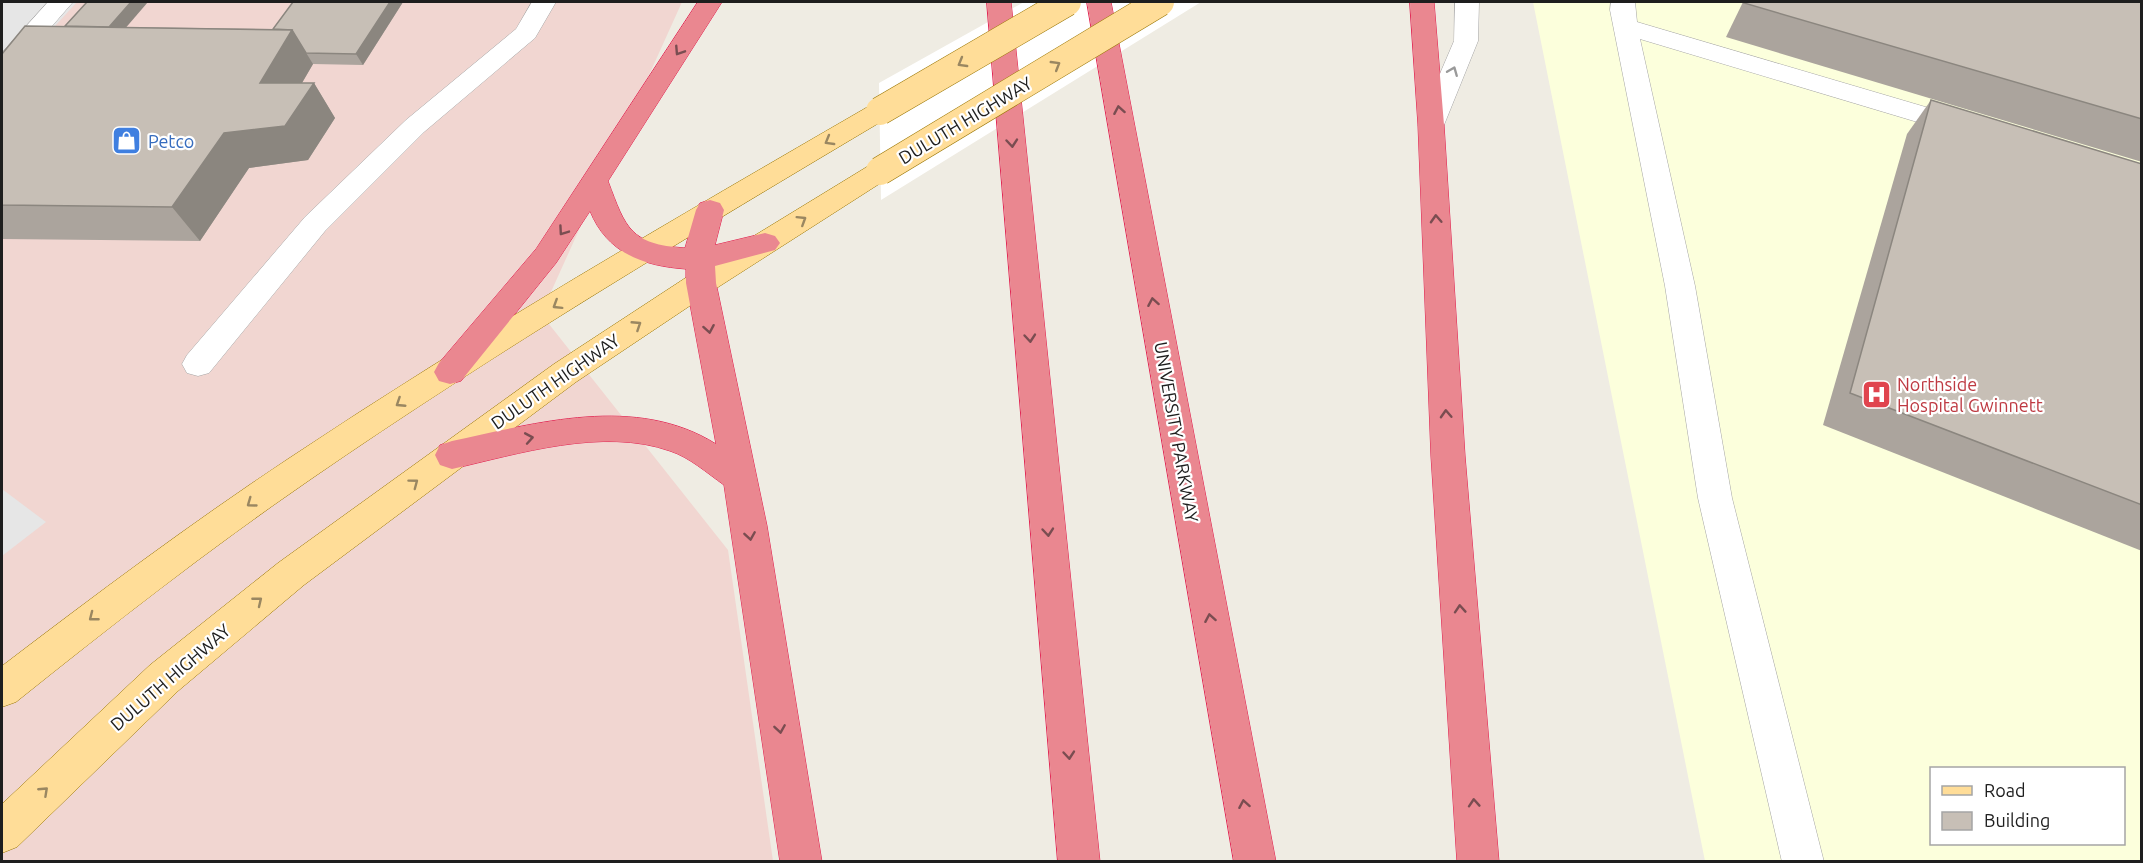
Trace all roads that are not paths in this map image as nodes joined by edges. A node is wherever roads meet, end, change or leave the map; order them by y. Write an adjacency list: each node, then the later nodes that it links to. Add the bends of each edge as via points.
1 (61, 2): 11 (street)
2 (544, 2): 18 (street, via 526,33 415,126 315,224)
3 (710, 2): 14 (highway, one-way to 14)
4 (999, 2): 25 (highway, one-way to 25)
5 (1067, 2): 15 (main road, one-way to 15, bridge)
6 (1099, 2): 26 (highway, UNIVERSITY PARKWAY, one-way to 6)
7 (1161, 2): 17 (main road, DULUTH HIGHWAY, one-way to 7, bridge, via 765,243)
8 (1422, 2): 12 (highway)
9 (1467, 2): 12 (street, one-way to 9, via 1466,40)
10 (1624, 14): 13 (street); 28 (street, via 1680,286 1715,498)
11 (2, 68)
12 (1431, 125): 27 (highway, one-way to 12, via 1448,456)
13 (1983, 132)
14 (595, 182): 16 (highway, via 607,219); 19 (highway, one-way to 19, via 546,256)
15 (710, 210): 16 (main road); 17 (highway, via 704,228)
16 (642, 252): 17 (highway); 19 (main road, one-way to 19)
17 (700, 271): 20 (main road, DULUTH HIGHWAY, one-way to 17); 21 (highway, one-way to 21)
18 (198, 364)
19 (450, 372): 22 (main road, one-way to 22, via 299,469 105,608)
20 (452, 454): 21 (highway, one-way to 21, via 566,432 644,432 675,438); 23 (main road, DULUTH HIGHWAY, one-way to 20, via 164,678 291,574)
21 (740, 478): 24 (highway, one-way to 24)
22 (2, 689)
23 (2, 831)
24 (801, 861)
25 (1079, 861)
26 (1255, 861)
27 (1478, 861)
28 (1803, 861)

